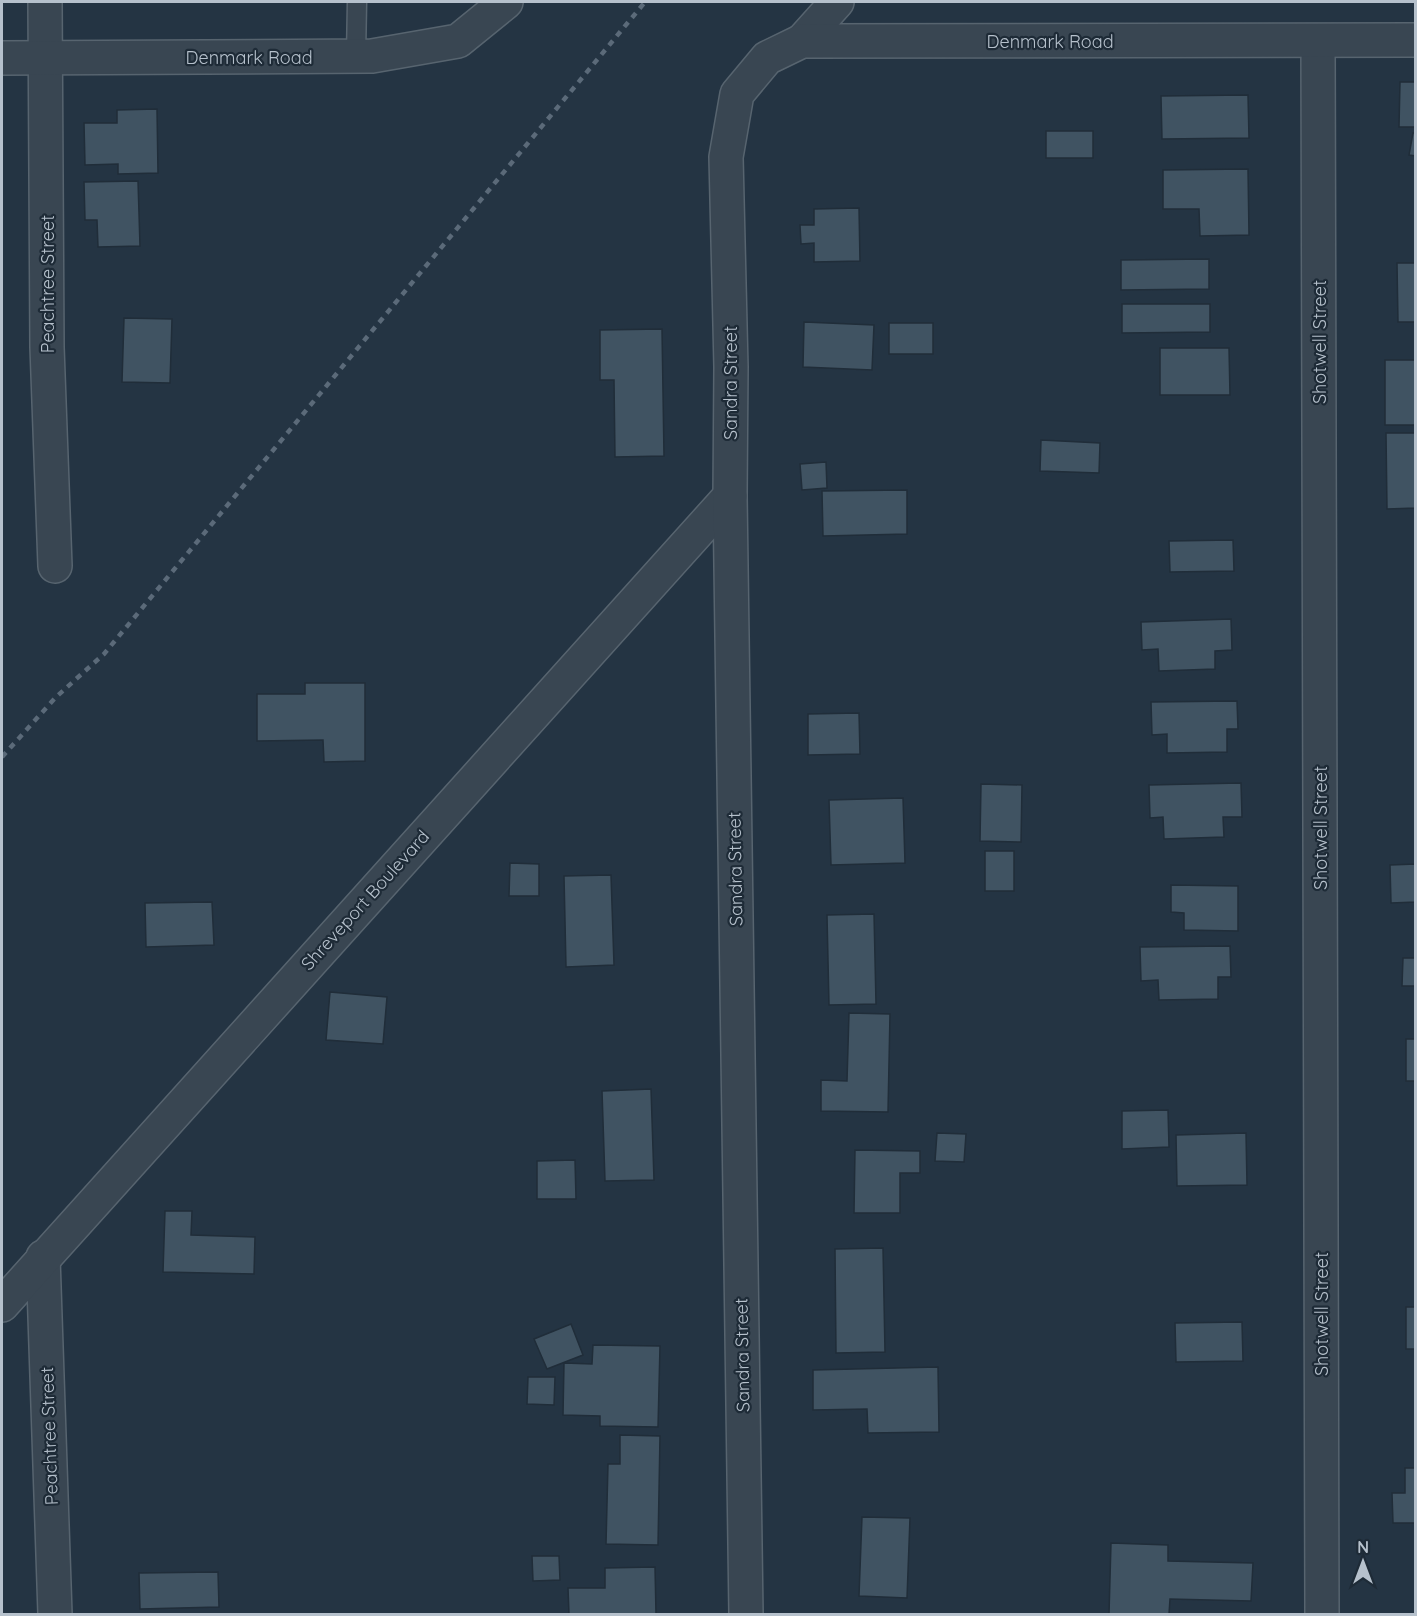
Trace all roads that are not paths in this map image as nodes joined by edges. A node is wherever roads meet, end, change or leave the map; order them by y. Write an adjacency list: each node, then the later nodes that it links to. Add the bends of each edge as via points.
1 (45, 2): 9 (street, Peachtree Street)
2 (357, 2): 8 (lane)
3 (837, 2): 7 (street)
4 (496, 9): 8 (street, Denmark Road, via 458,41)
5 (1318, 40): 6 (street, Denmark Road); 7 (street, Denmark Road); 18 (street, Shotwell Street)
6 (1416, 40)
7 (802, 41): 11 (street, Denmark Road, via 767,58 736,94)
8 (356, 56): 9 (street, Denmark Road)
9 (46, 57): 10 (street, Denmark Road); 13 (street, Peachtree Street, via 47,347)
10 (2, 58)
11 (731, 124): 12 (street, Sandra Street, via 726,157 732,368)
12 (730, 496): 14 (street, Shreveport Boulevard); 17 (street, Sandra Street)
13 (55, 566)
14 (43, 1257): 15 (street, Shreveport Boulevard); 16 (street, Peachtree Street)
15 (2, 1305)
16 (56, 1614)
17 (746, 1614)
18 (1322, 1614)

